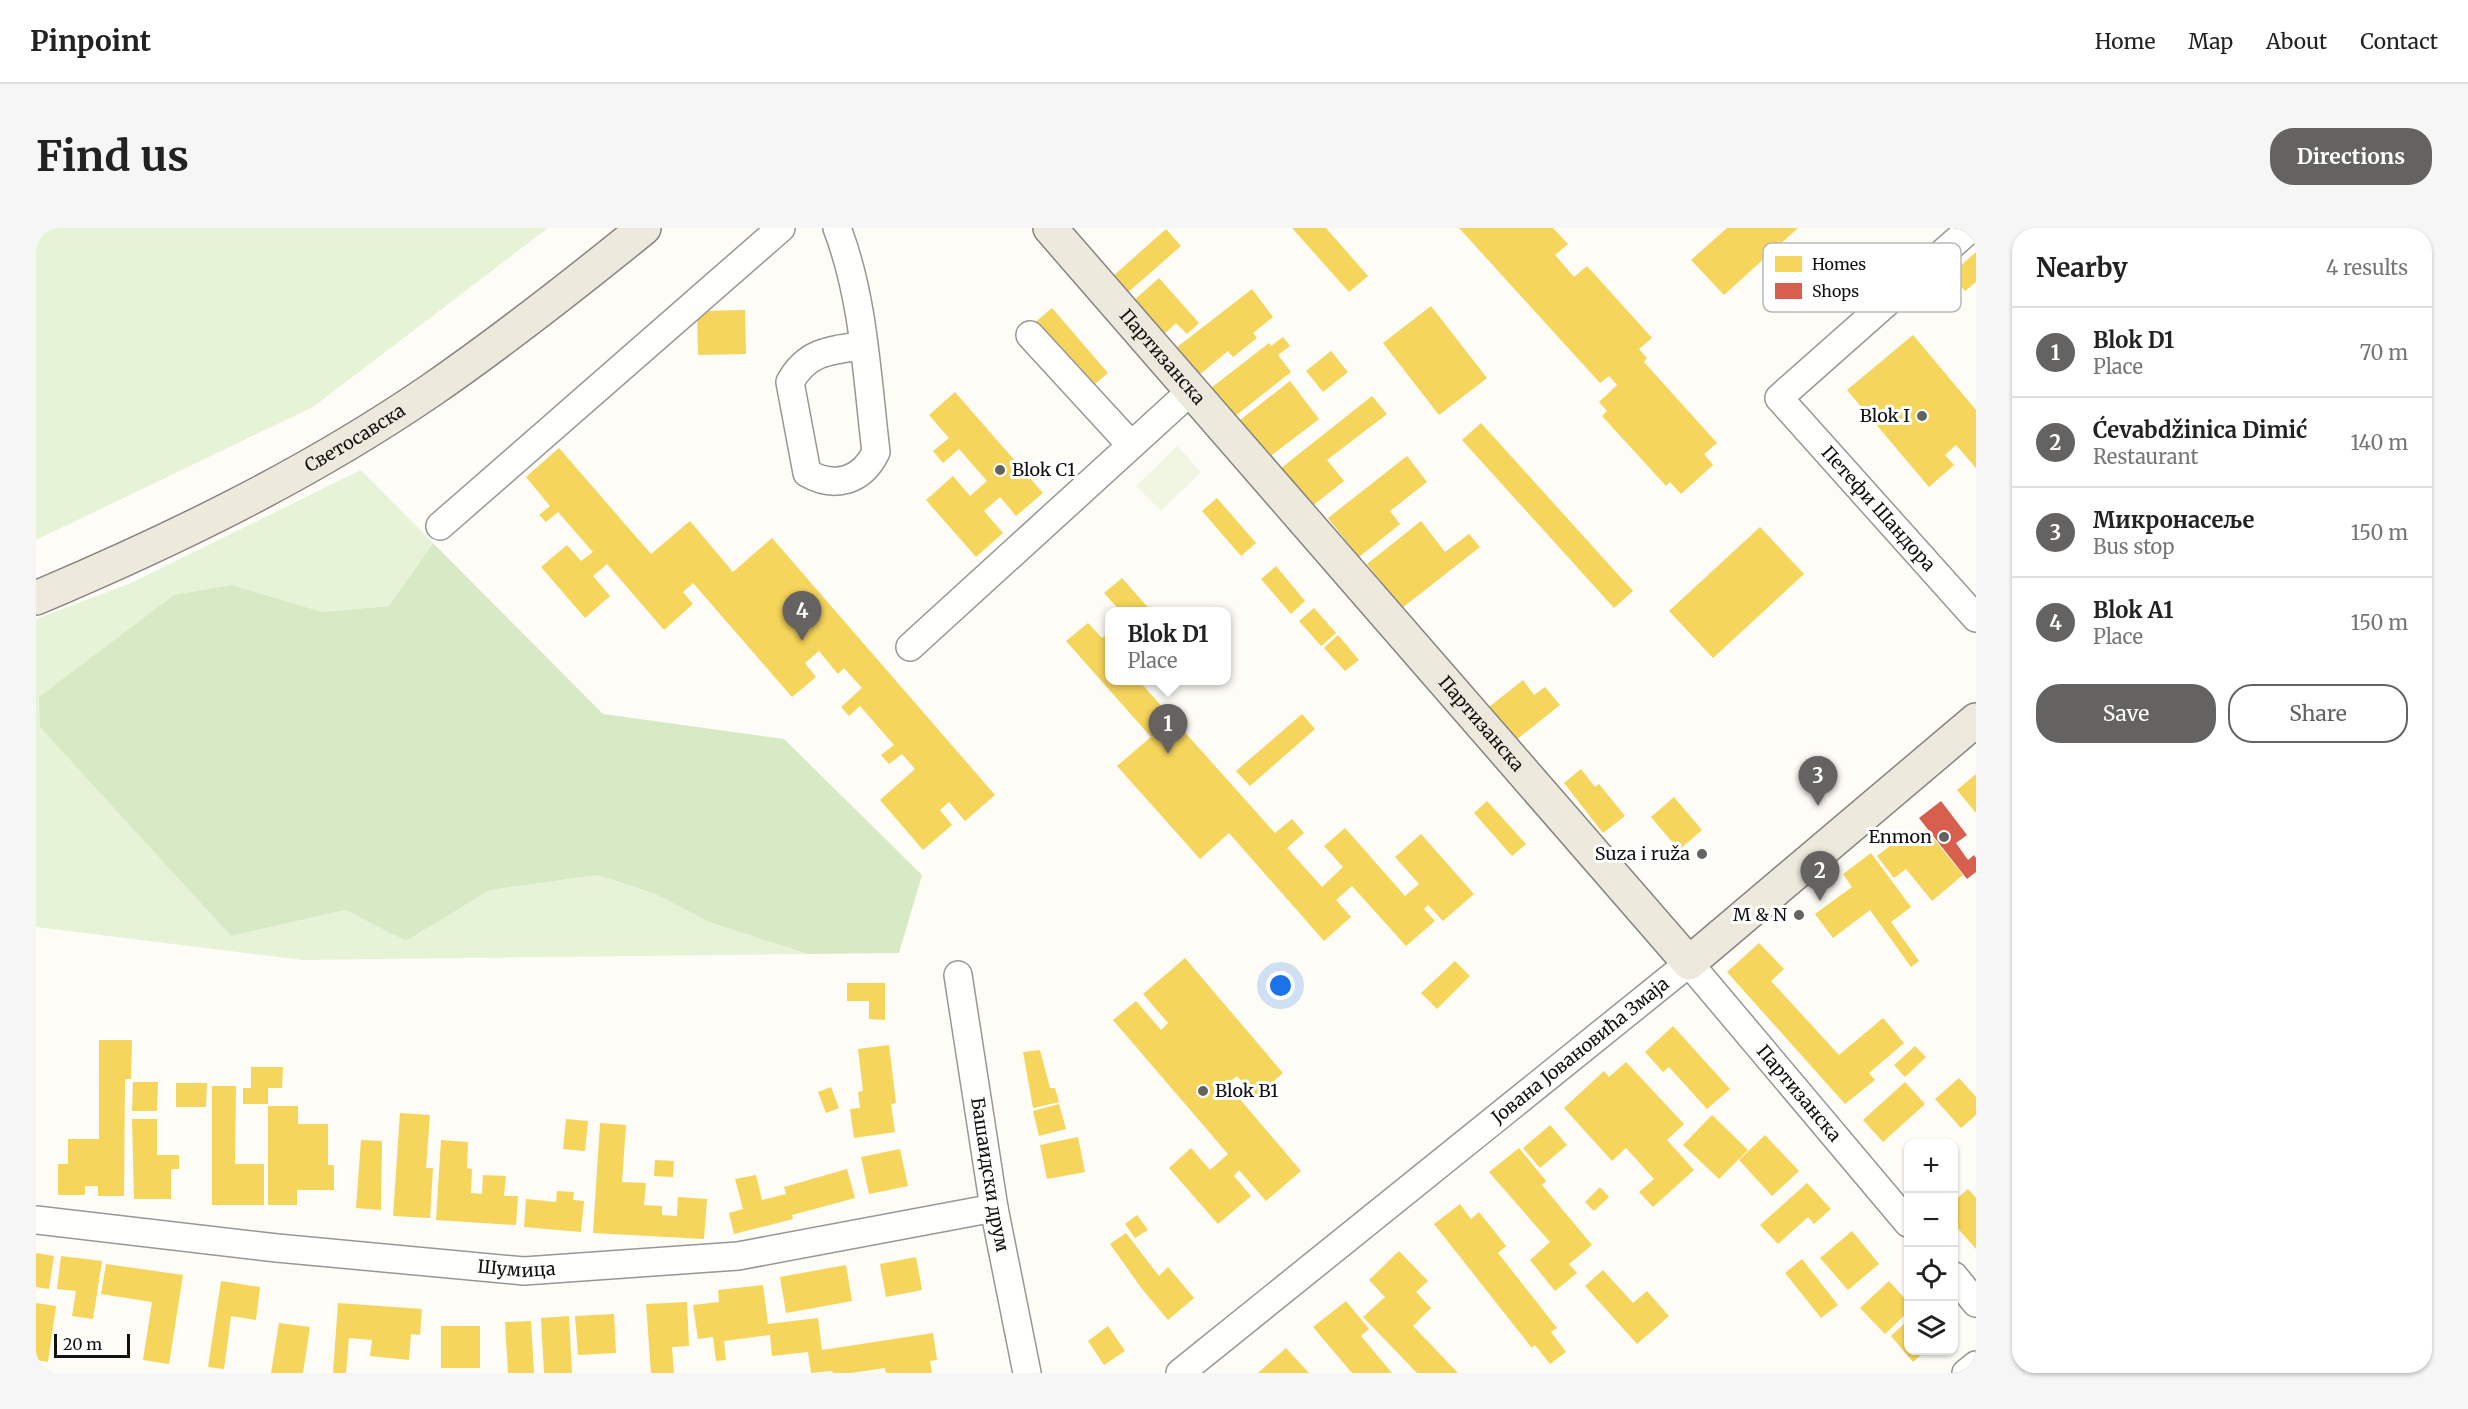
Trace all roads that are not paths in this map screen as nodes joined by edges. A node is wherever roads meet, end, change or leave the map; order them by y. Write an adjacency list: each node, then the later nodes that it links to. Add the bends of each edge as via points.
1 (644, 228): 13 (main road, Светосавска, via 485,353 366,432 232,508)
2 (781, 228): 12 (street)
3 (837, 228): 9 (street, via 850,270)
4 (1050, 228): 10 (main road, Партизанска)
5 (1971, 228): 6 (street, Петефи Шандора)
6 (1954, 243)
7 (1876, 312): 14 (street, Петефи Шандора, via 1779,398)
8 (1030, 335): 11 (street)
9 (862, 346): 9 (street, via 876,452 855,477 825,482 807,473 790,382 802,364 821,352)
10 (1192, 390): 11 (street); 17 (main road, Партизанска)
11 (1131, 445): 15 (street)
12 (440, 526)
13 (36, 598)
14 (1976, 618)
15 (910, 647)
16 (1976, 720): 17 (main road, Јована Јовановића Змаја)
17 (1689, 963): 20 (street, Партизанска); 26 (street, Јована Јовановића Змаја)
18 (958, 975): 19 (street, Башаидски друм)
19 (994, 1208): 21 (street, Шумица, via 738,1256 524,1271); 25 (street, Башаидски друм)
20 (1904, 1218)
21 (36, 1220)
22 (1958, 1282): 23 (street)
23 (1976, 1303)
24 (1976, 1365): 27 (street)
25 (1027, 1373)
26 (1180, 1373)
27 (1966, 1373)

